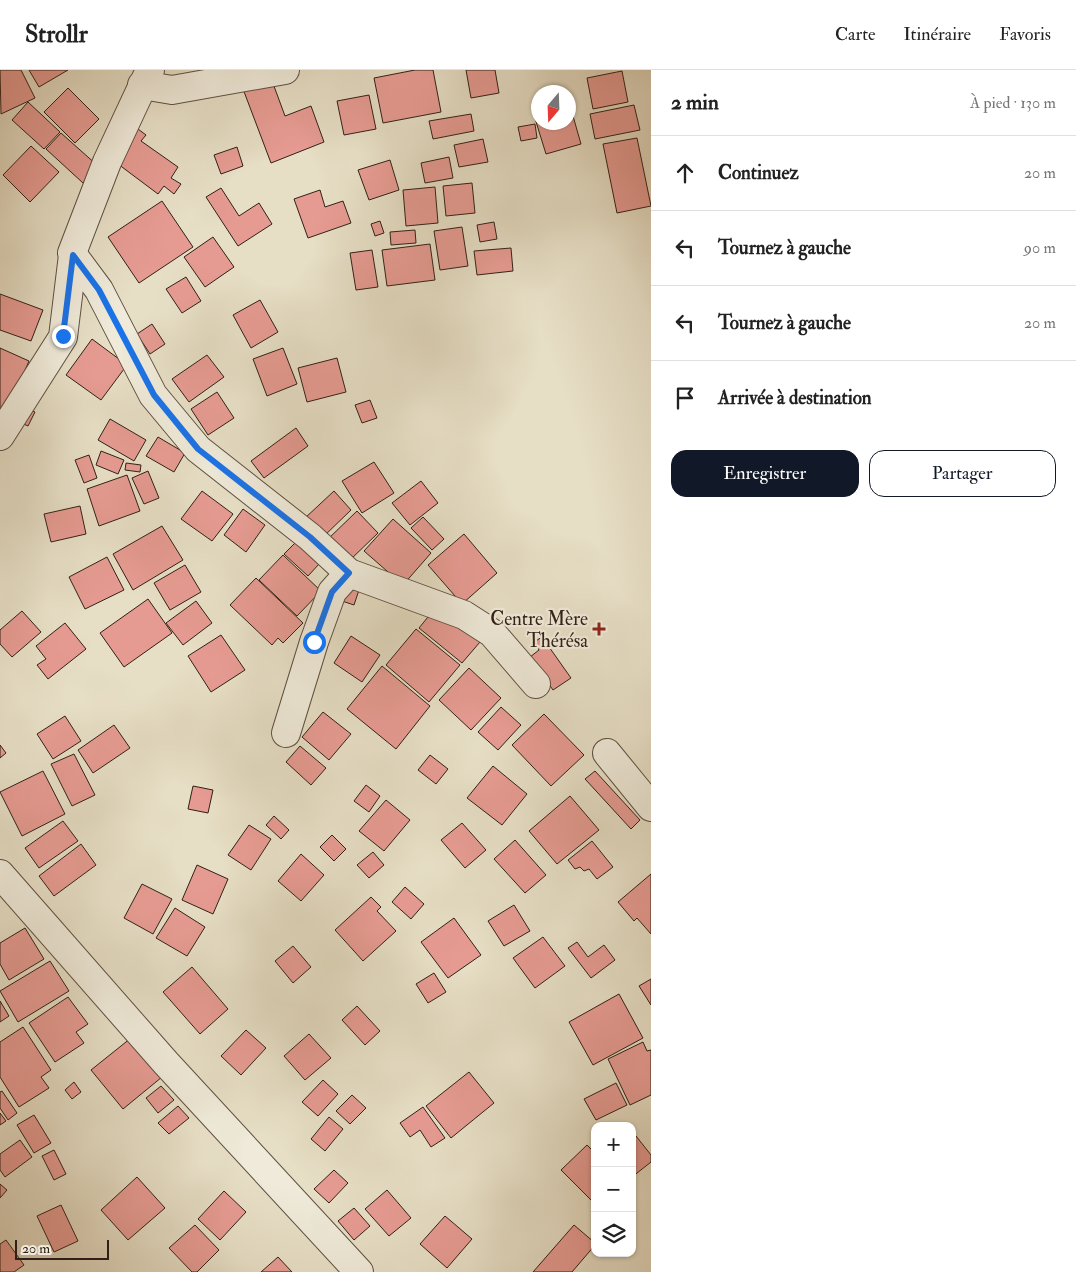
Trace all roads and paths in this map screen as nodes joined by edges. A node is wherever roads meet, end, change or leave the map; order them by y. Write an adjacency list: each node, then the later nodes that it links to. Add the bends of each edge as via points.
1 (285, 70): 2 (street, via 172,90)
2 (146, 77): 3 (street, via 107,162)
3 (73, 255): 4 (street, via 63,336); 5 (street, via 99,290 154,395 198,449 310,537)
4 (0, 436)
5 (349, 573): 6 (street, via 464,615 492,633); 7 (street, via 332,592)
6 (536, 684)
7 (286, 733)
8 (607, 753): 9 (street)
9 (651, 807)
10 (0, 874): 11 (street, via 166,1063)
11 (359, 1272)

